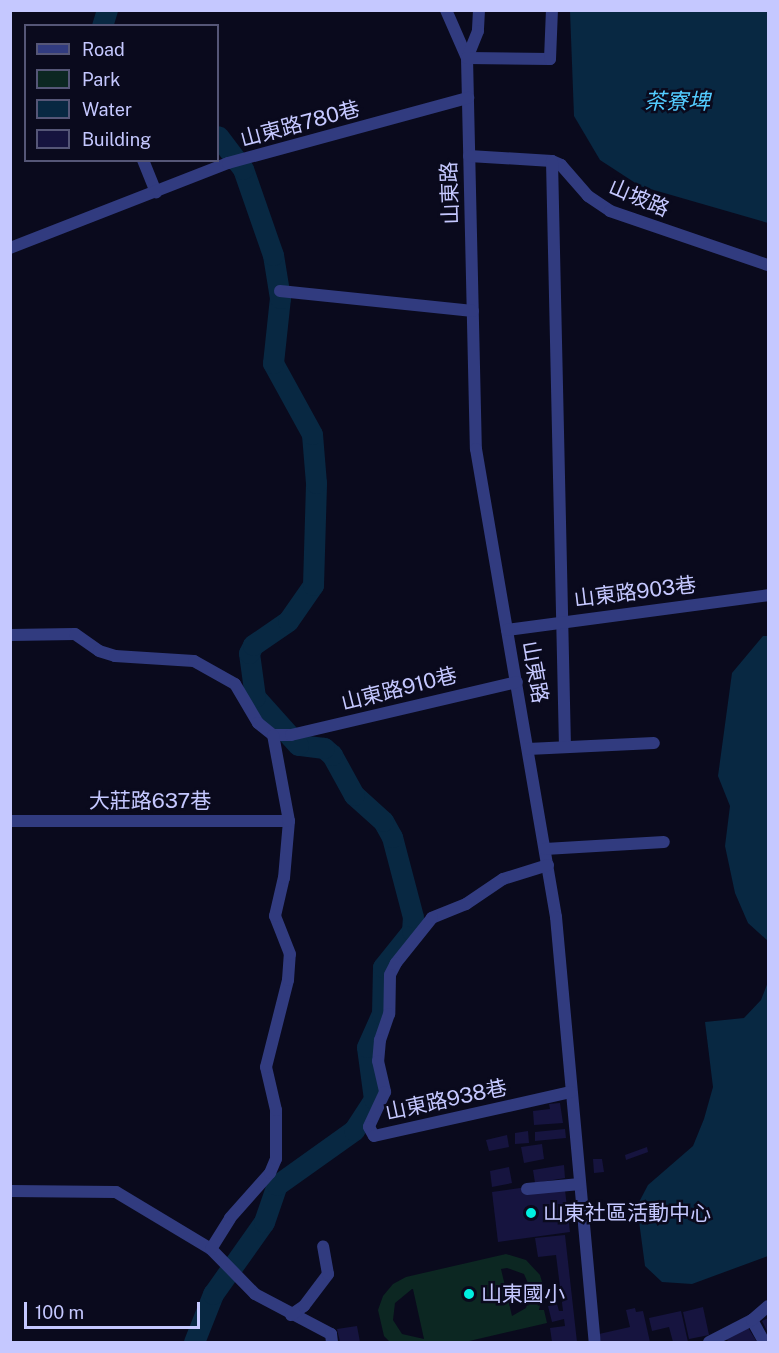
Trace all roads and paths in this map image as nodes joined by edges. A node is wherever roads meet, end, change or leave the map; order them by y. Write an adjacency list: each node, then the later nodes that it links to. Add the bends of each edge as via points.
1 (446, 10): 4 (street, 山東路)
2 (479, 10): 4 (street, via 478,31)
3 (552, 10): 4 (street, via 550,59)
4 (467, 58): 5 (street, 山東路)
5 (468, 98): 6 (street, 山東路); 9 (street, 山東路780巷, via 228,163)
6 (469, 156): 7 (street); 13 (street, 山東路)
7 (552, 161): 11 (street, 山坡路, via 561,165 588,196 610,210); 15 (street)
8 (144, 162): 9 (street)
9 (156, 192): 10 (street, 山東路780巷)
10 (10, 248)
11 (768, 265)
12 (280, 291): 13 (street)
13 (473, 311): 16 (street, 山東路, via 476,449)
14 (768, 595): 15 (street, 山東路903巷)
15 (562, 622): 16 (street, 山東路903巷); 21 (street)
16 (507, 630): 18 (street, 山東路)
17 (10, 635): 19 (street, via 75,634 99,651 115,656 194,661 220,672 235,684 258,723)
18 (517, 682): 19 (street, 山東路910巷); 22 (street, 山東路)
19 (282, 735): 23 (street)
20 (654, 743): 21 (street)
21 (565, 746): 22 (street)
22 (528, 749): 26 (street, 山東路)
23 (289, 820): 24 (street, 大莊路637巷); 33 (street, via 284,878 275,916 290,954 288,980 266,1067 276,1110 276,1159 270,1173 230,1218)
24 (10, 821)
25 (664, 842): 26 (street)
26 (545, 849): 27 (street, 山東路)
27 (548, 865): 28 (street, 山東路); 28 (street, 山東路938巷, via 503,879 466,904 432,918 396,963 390,975 389,1014 378,1061 385,1092 369,1127 374,1136)
28 (572, 1092): 29 (street, 山東路)
29 (580, 1184): 30 (street); 38 (street, 山東路)
30 (527, 1189)
31 (10, 1191): 33 (street, via 116,1192)
32 (323, 1246): 35 (street, via 328,1274 304,1306)
33 (211, 1250): 35 (street, via 255,1294)
34 (768, 1306): 36 (street)
35 (291, 1315): 37 (street, via 331,1334)
36 (752, 1320): 39 (street); 40 (street)
37 (332, 1342)
38 (595, 1342)
39 (709, 1342)
40 (765, 1342)

